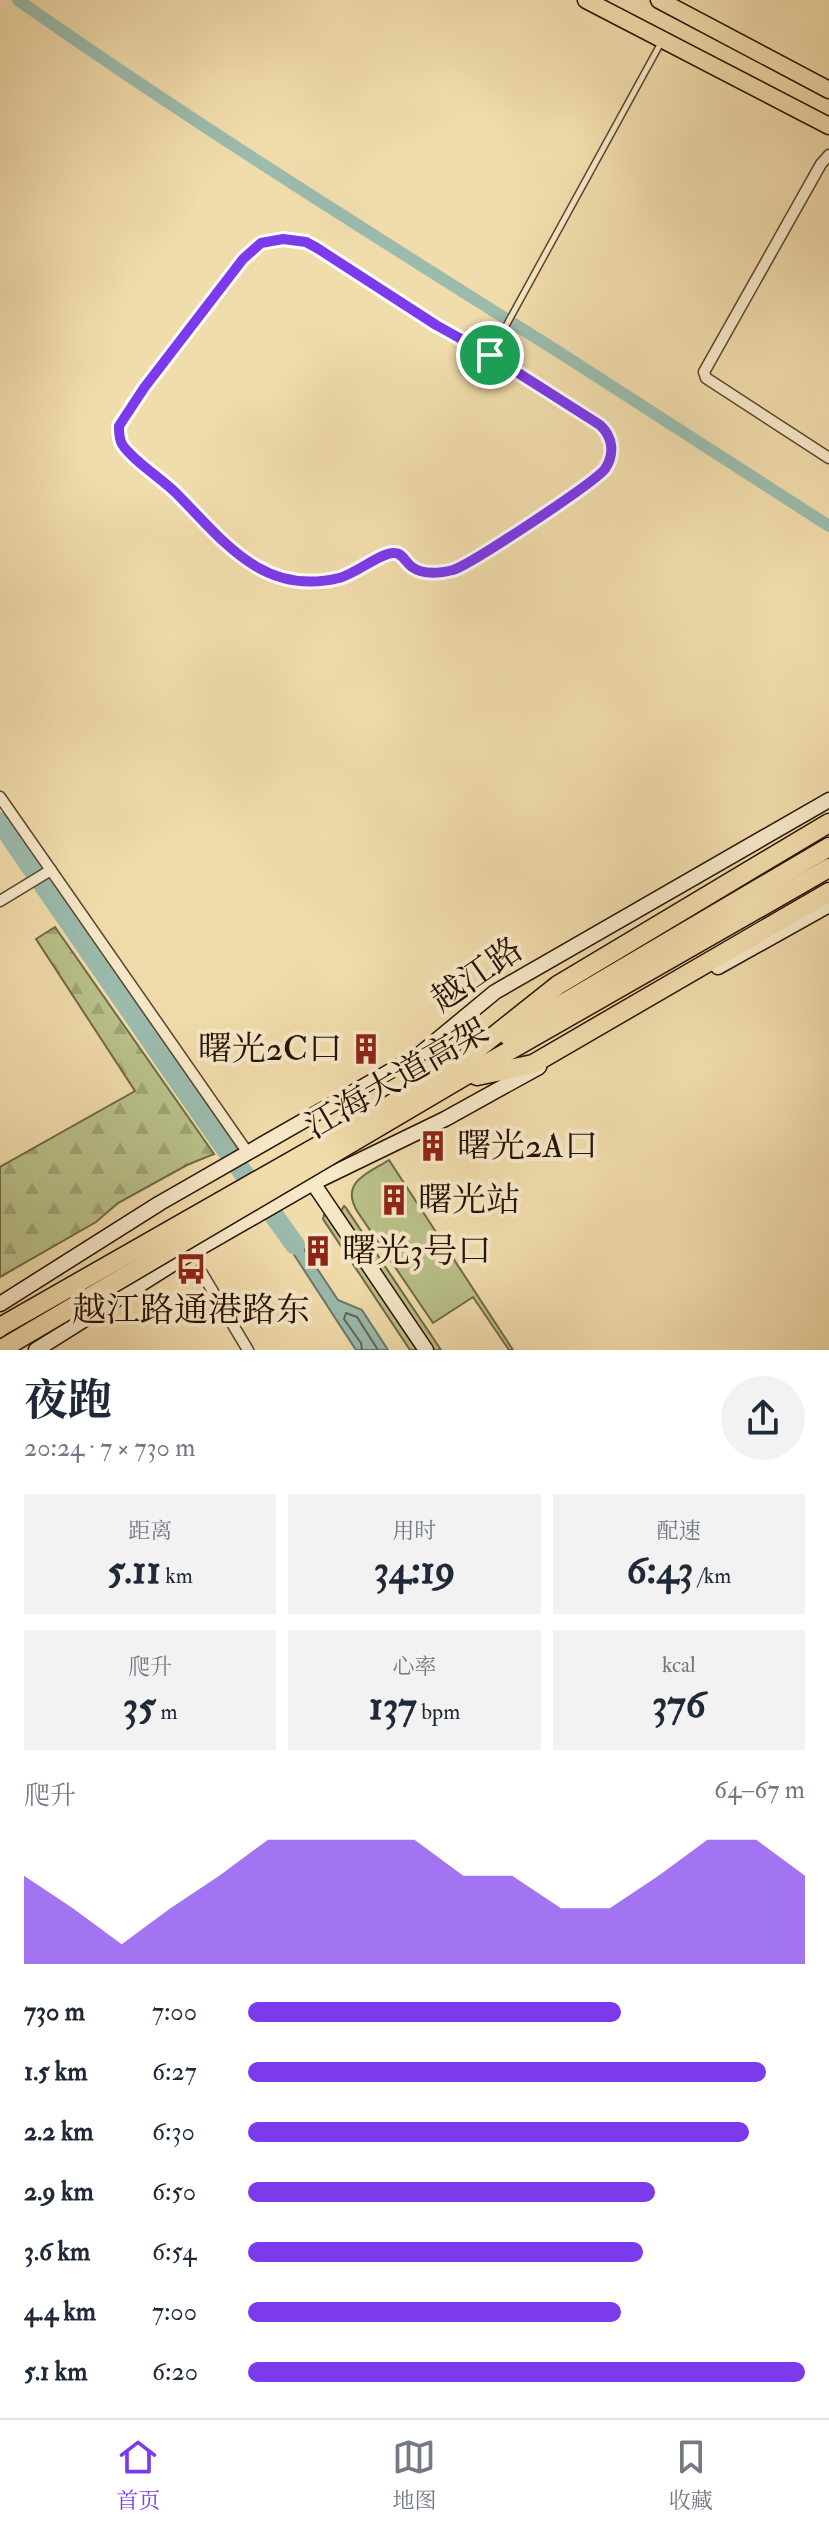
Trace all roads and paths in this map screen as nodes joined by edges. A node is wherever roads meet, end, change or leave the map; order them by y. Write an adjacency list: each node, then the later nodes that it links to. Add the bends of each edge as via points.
1 (586, 0): 3 (main road)
2 (659, 0): 4 (main road)
3 (663, 40): 5 (main road); 7 (lane)
4 (829, 90)
5 (829, 126)
6 (829, 155): 8 (street, via 704,372)
7 (490, 355): 7 (lane, via 317,248 295,240 272,240 243,259 124,415 119,436 122,445 224,545 271,573 315,581 338,578 393,553 421,571 451,571 597,476 612,450 600,425)
8 (829, 458)
9 (0, 797): 14 (street)
10 (829, 800): 19 (main road, 越江路, via 495,992 420,1054)
11 (829, 823): 18 (highway, via 558,985)
12 (829, 847): 18 (highway, 江海大道高架)
13 (829, 868): 18 (highway, 江海大道高架)
14 (51, 870): 16 (street); 19 (street)
15 (829, 892): 18 (highway, via 533,1064)
16 (0, 901)
17 (829, 905): 20 (main road, via 445,1119)
18 (455, 1075): 23 (highway, 江海大道高架, bridge); 24 (highway, 江海大道高架, bridge)
19 (248, 1153): 22 (main road, 越江路)
20 (313, 1183): 25 (main road); 27 (main road)
21 (200, 1270): 26 (street)
22 (0, 1304)
23 (0, 1327)
24 (0, 1350)
25 (36, 1350)
26 (248, 1350)
27 (426, 1350)

